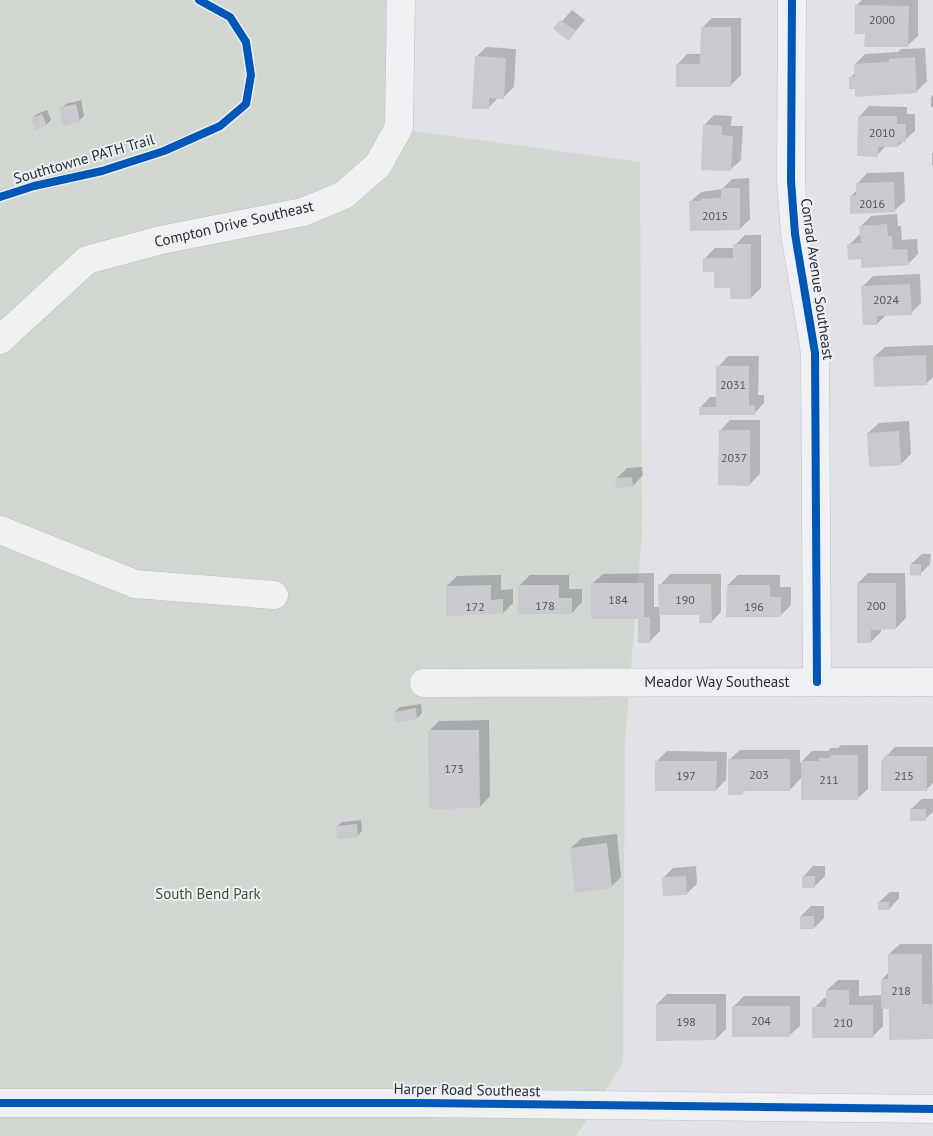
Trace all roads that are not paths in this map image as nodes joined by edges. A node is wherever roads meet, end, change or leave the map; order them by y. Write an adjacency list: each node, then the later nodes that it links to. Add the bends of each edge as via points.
1 (400, 0): 3 (street, Compton Drive Southeast, via 399,127 378,165 344,195 303,212 161,240 87,260)
2 (792, 0): 6 (street, Conrad Avenue Southeast, via 791,181 795,234 815,353)
3 (0, 340)
4 (0, 530): 5 (street, via 135,584)
5 (274, 595)
6 (818, 682): 7 (street, Meador Way Southeast); 8 (street, Meador Way Southeast)
7 (933, 682)
8 (424, 683)
9 (0, 1103): 10 (street, Harper Road Southeast, via 421,1103)
10 (933, 1109)

